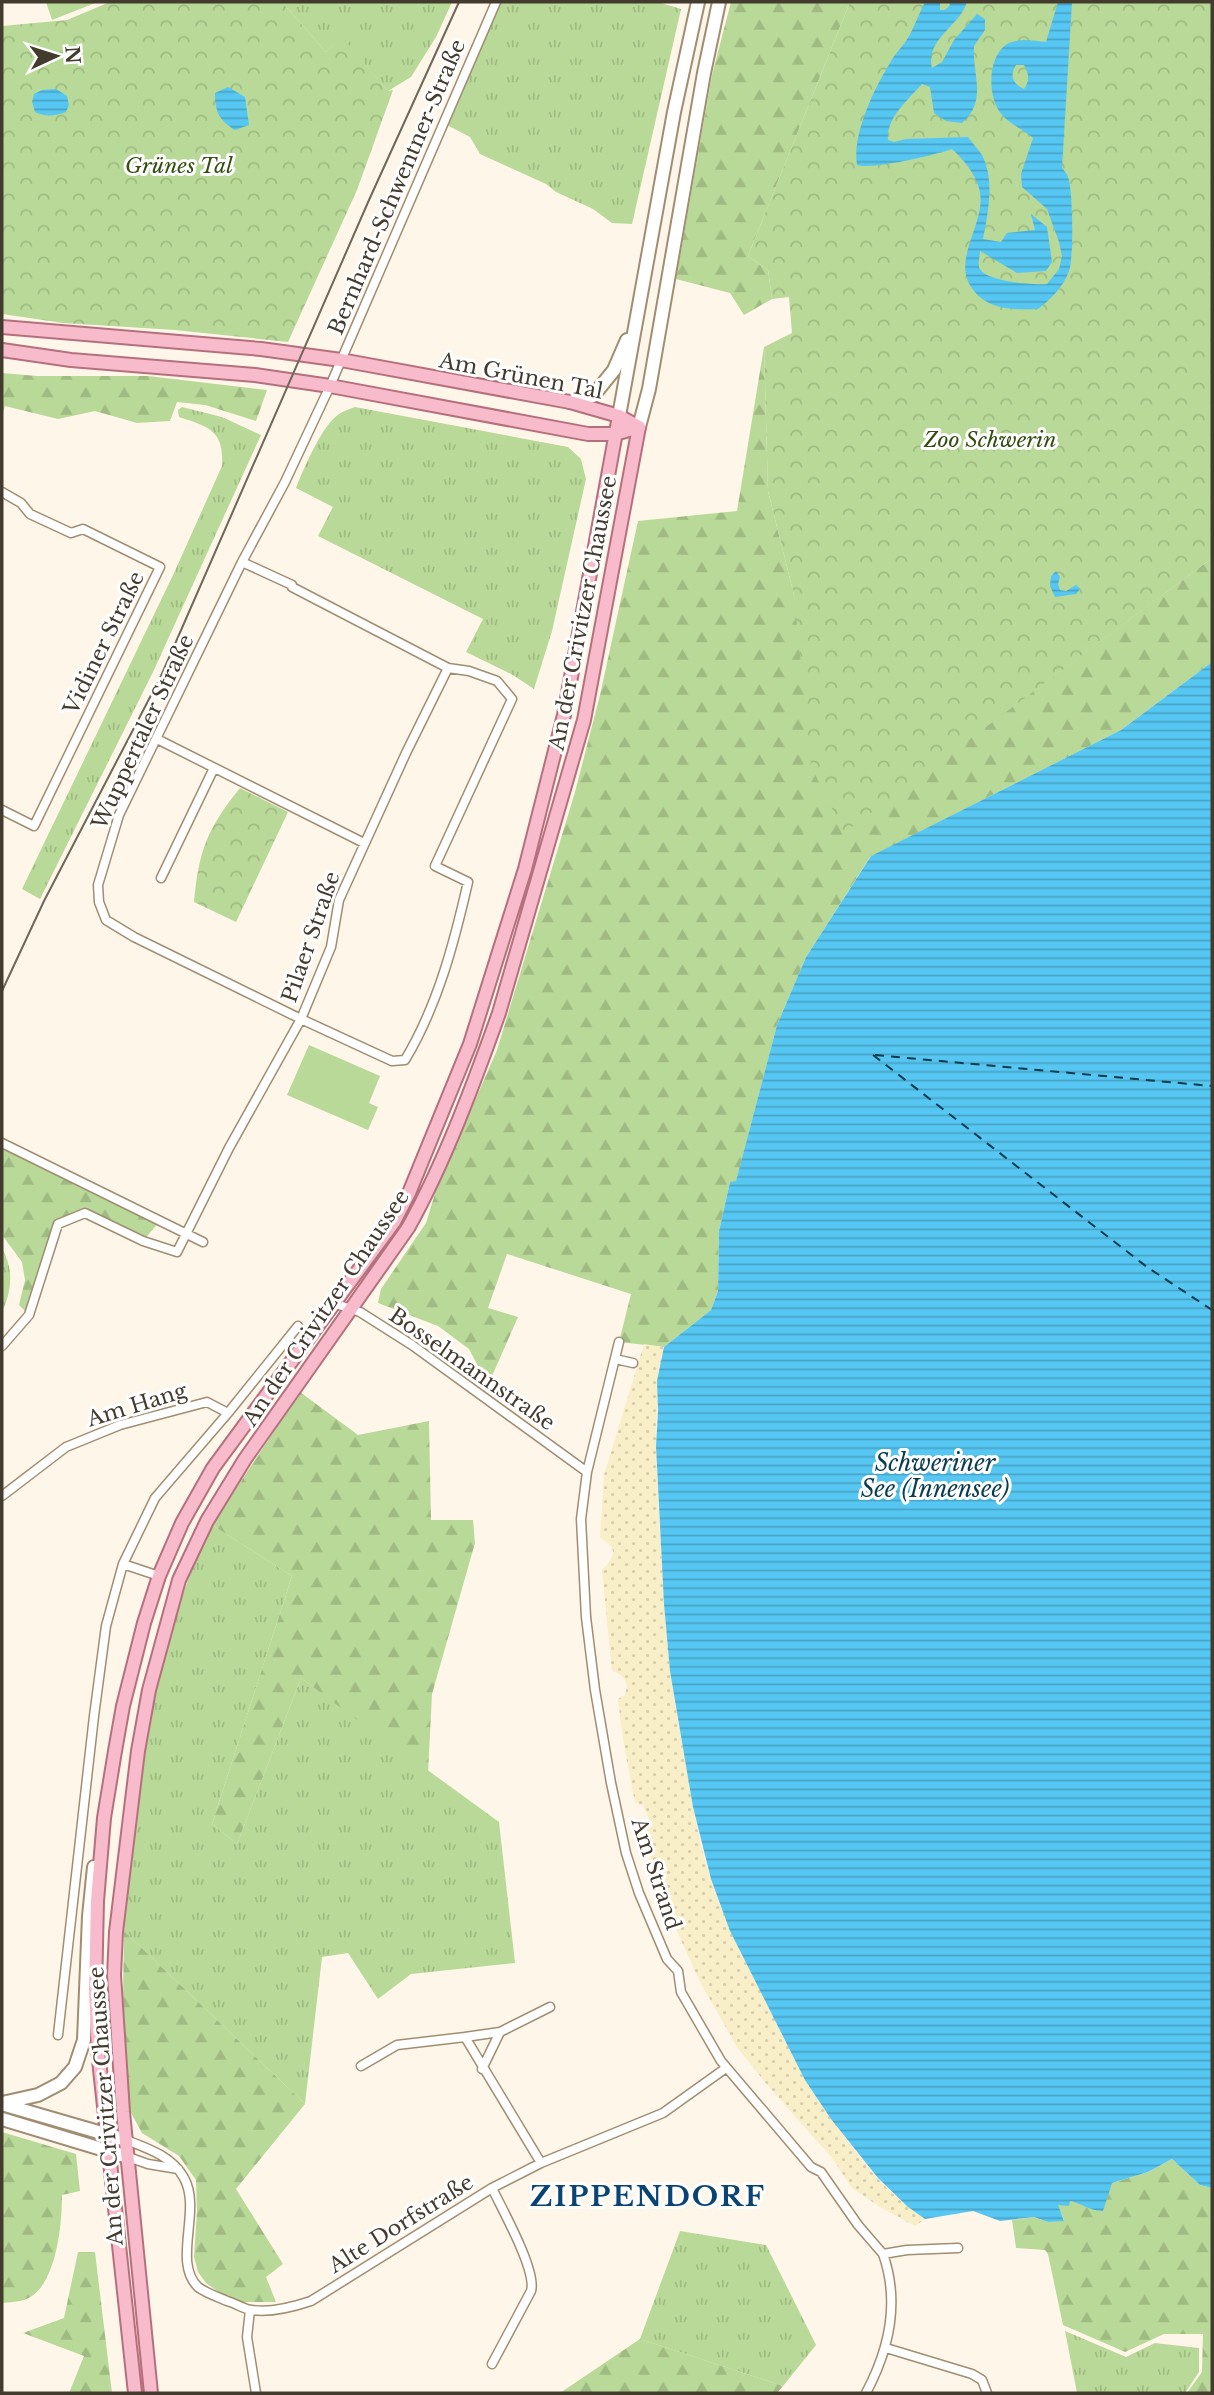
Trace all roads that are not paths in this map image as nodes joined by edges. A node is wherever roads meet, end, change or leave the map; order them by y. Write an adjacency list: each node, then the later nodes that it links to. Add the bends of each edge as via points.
1 (496, 2): 7 (street, Bernhard-Schwentner-Straße)
2 (698, 2): 4 (street, An der Crivitzer Chaussee)
3 (719, 2): 11 (street, An der Crivitzer Chaussee)
4 (635, 320): 9 (street, An der Crivitzer Chaussee, via 614,370 593,396); 10 (street, An der Crivitzer Chaussee)
5 (2, 327): 7 (main road, Am Grünen Tal)
6 (2, 350): 8 (main road, Am Grünen Tal)
7 (341, 360): 8 (street, Bernhard-Schwentner-Straße); 9 (main road, Am Grünen Tal)
8 (330, 386): 12 (main road, Am Grünen Tal, via 588,434); 14 (street, Wuppertaler Straße)
9 (570, 402): 10 (main road, Am Grünen Tal)
10 (619, 416): 11 (main road, Am Grünen Tal); 12 (main road, An der Crivitzer Chaussee)
11 (639, 427): 12 (main road, Am Grünen Tal); 26 (main road, An der Crivitzer Chaussee, via 584,720 499,1013 425,1198)
12 (615, 434): 25 (main road, An der Crivitzer Chaussee, via 564,715 525,869 483,1007 409,1194 394,1222)
13 (2, 492): 18 (street, Vidiner Straße, via 30,514 71,533 83,529 160,567 34,826)
14 (242, 562): 15 (street, Pilaer Straße); 16 (street, Wuppertaler Straße)
15 (448, 668): 19 (street, Pilaer Straße); 21 (street, Pilaer Straße, via 497,681 512,699 435,866 468,882 445,972 423,1026 405,1060 392,1062)
16 (157, 739): 17 (street); 21 (street, Wuppertaler Straße, via 119,815 97,885 106,919)
17 (214, 768): 19 (street); 20 (street)
18 (2, 810)
19 (364, 843): 21 (street, Pilaer Straße, via 339,900 331,947)
20 (161, 878)
21 (301, 1020): 23 (street)
22 (2, 1143): 23 (street)
23 (186, 1234): 24 (street); 29 (street, via 177,1252 85,1213 58,1224 29,1315)
24 (203, 1242)
25 (333, 1303): 26 (street, Bosselmannstraße); 36 (main road, An der Crivitzer Chaussee, via 213,1468)
26 (351, 1309): 33 (street, Bosselmannstraße, via 412,1345); 48 (main road, An der Crivitzer Chaussee, via 207,1521 179,1580 160,1643 138,1751 114,1952)
27 (298, 1326): 32 (street)
28 (619, 1342): 30 (street, Am Strand)
29 (2, 1346)
30 (615, 1359): 31 (street); 33 (street, Am Strand)
31 (633, 1363)
32 (228, 1413): 34 (street, Am Hang, via 206,1402 120,1425 66,1447); 35 (street, An der Crivitzer Chaussee, via 155,1498)
33 (587, 1472): 43 (street, Am Strand, via 581,1518 586,1617 622,1837 644,1904 667,1959 678,1972 681,1992)
34 (2, 1496)
35 (123, 1564): 36 (street); 40 (street, An der Crivitzer Chaussee, via 106,1626 97,1690)
36 (159, 1576): 37 (main road, An der Crivitzer Chaussee, via 123,1706)
37 (104, 1818): 45 (street, via 92,1884 81,2054 69,2076 56,2085); 47 (main road, An der Crivitzer Chaussee, via 94,1959)
38 (550, 2007): 39 (street)
39 (500, 2032): 41 (street); 44 (street)
40 (58, 2035)
41 (464, 2037): 42 (street, via 397,2045); 44 (street)
42 (361, 2066)
43 (726, 2068): 51 (street, Alte Dorfstraße, via 663,2113); 55 (street, Am Strand, via 811,2167 821,2172)
44 (482, 2069): 51 (street)
45 (2, 2104): 47 (street)
46 (2, 2119): 49 (street)
47 (106, 2135): 48 (street); 49 (main road, An der Crivitzer Chaussee)
48 (126, 2140): 50 (main road, An der Crivitzer Chaussee); 52 (street, via 157,2153)
49 (108, 2152): 50 (street); 60 (main road, An der Crivitzer Chaussee)
50 (128, 2157): 52 (street); 61 (main road, An der Crivitzer Chaussee)
51 (541, 2163): 53 (street, Alte Dorfstraße)
52 (178, 2169): 56 (street, Alte Dorfstraße, via 190,2191 187,2257 192,2279 204,2290)
53 (492, 2188): 56 (street, Alte Dorfstraße, via 311,2301); 58 (street, via 533,2283)
54 (958, 2248): 55 (street)
55 (883, 2254): 57 (street, via 892,2304)
56 (250, 2310): 59 (street, via 247,2337)
57 (886, 2348): 62 (street); 63 (street, via 972,2374 982,2380)
58 (492, 2364)
59 (254, 2391)
60 (135, 2393)
61 (151, 2393)
62 (866, 2393)
63 (987, 2393)

